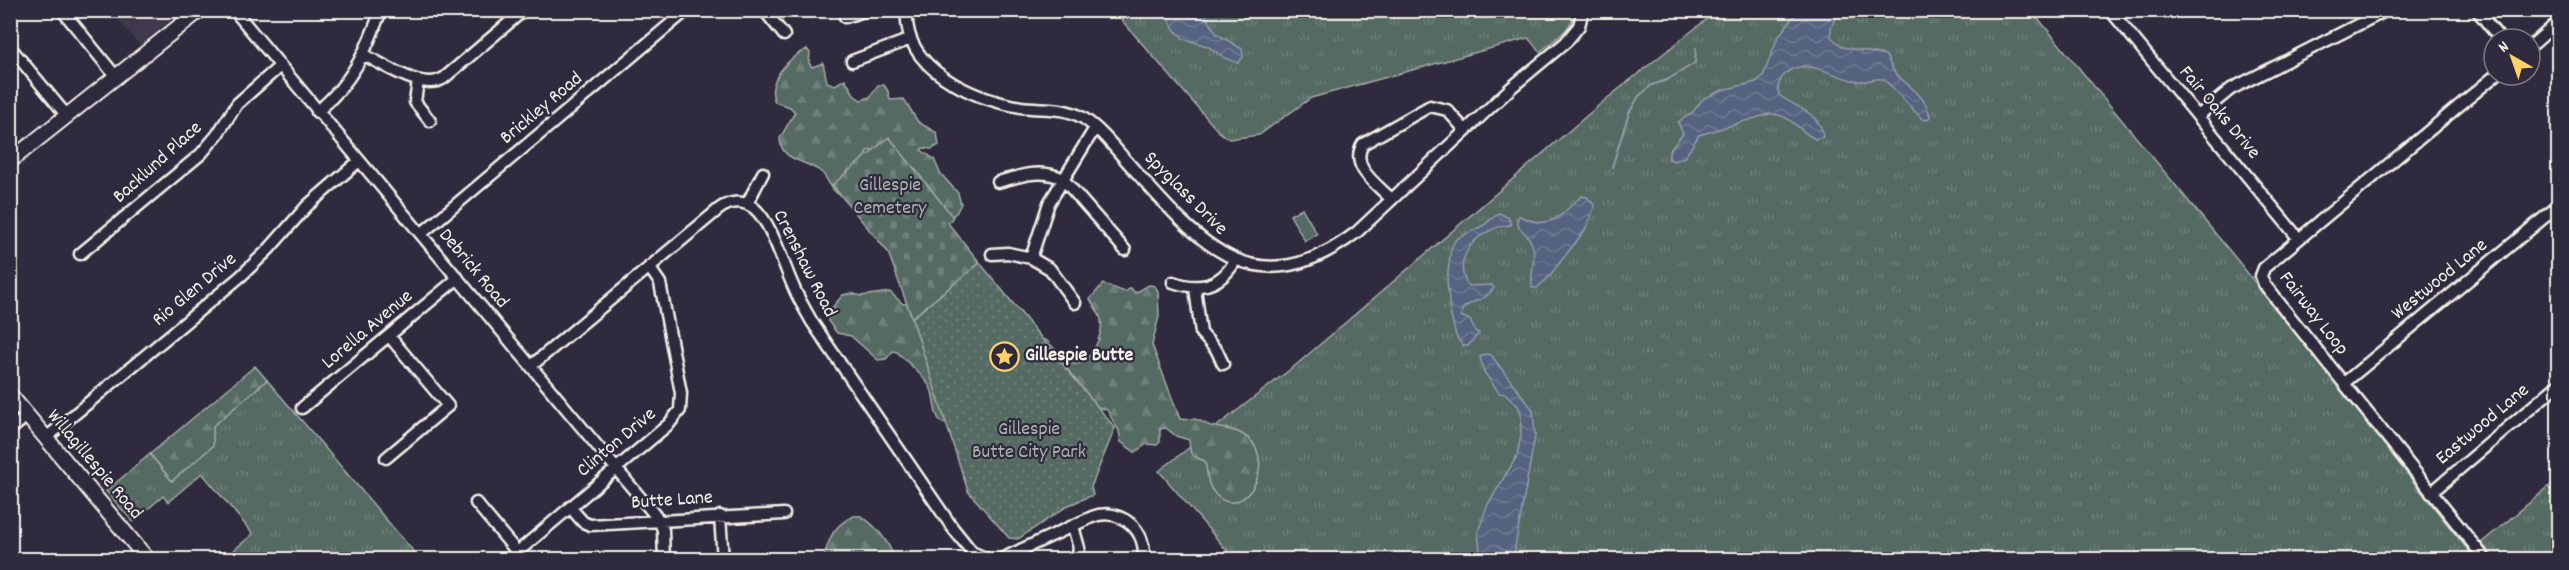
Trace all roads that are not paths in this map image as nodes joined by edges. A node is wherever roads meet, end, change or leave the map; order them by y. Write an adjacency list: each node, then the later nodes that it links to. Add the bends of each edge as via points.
1 (62, 10): 24 (street)
2 (200, 10): 24 (main road)
3 (234, 10): 23 (street, Debrick Road)
4 (381, 10): 21 (street)
5 (524, 10): 25 (street, via 440,80)
6 (687, 10): 41 (street, Brickley Road)
7 (764, 10): 17 (street)
8 (867, 10): 14 (street)
9 (907, 10): 19 (street, Spyglass Drive)
10 (1583, 10): 32 (street, Spyglass Drive, via 1571,37)
11 (2387, 10): 29 (street, via 2231,89)
12 (2477, 10): 16 (street)
13 (2114, 12): 29 (street, Fair Oaks Drive)
14 (845, 17)
15 (2559, 22): 18 (street)
16 (2490, 27)
17 (784, 35)
18 (2542, 37)
19 (911, 39): 22 (street); 31 (street, Spyglass Drive, via 929,65 957,85 1004,103 1069,112)
20 (10, 47): 28 (street)
21 (364, 55): 25 (street); 27 (street, via 344,88)
22 (852, 61)
23 (279, 67): 27 (street, Debrick Road); 44 (street, Backlund Place, via 237,104 201,154)
24 (117, 78): 28 (main road)
25 (418, 81): 30 (street, via 415,102)
26 (2482, 87): 42 (street, Fairway Loop)
27 (317, 112): 34 (street, Debrick Road)
28 (67, 116): 33 (main road)
29 (2198, 116): 42 (street, Fair Oaks Drive)
30 (430, 121)
31 (1095, 128): 36 (street); 47 (street, Spyglass Drive, via 1187,226)
32 (1465, 130): 38 (street, Spyglass Drive); 38 (street, via 1447,111 1430,106 1366,141 1359,151 1359,164)
33 (10, 161)
34 (359, 161): 41 (street, Debrick Road); 62 (street, Rio Glen Drive, via 307,206 245,272)
35 (762, 173): 39 (street)
36 (1063, 179): 37 (street, via 1036,173); 43 (street); 46 (street, via 1047,209)
37 (998, 182)
38 (1391, 200): 47 (street, Spyglass Drive, via 1346,240 1311,258 1276,267)
39 (747, 204): 48 (street, Crenshaw Road, via 734,202 724,206); 73 (street, Crenshaw Road, via 765,223 817,329)
40 (2559, 206): 56 (street, Westwood Lane)
41 (421, 234): 49 (street, Debrick Road)
42 (2299, 239): 56 (street, Fairway Loop, via 2264,268 2262,280)
43 (1125, 250)
44 (80, 254)
45 (992, 254): 46 (street)
46 (1031, 258): 52 (street, via 1050,269)
47 (1235, 261): 51 (street, via 1223,276)
48 (649, 267): 55 (street, Crenshaw Road); 64 (street, Clinton Drive, via 660,283 681,405 669,424)
49 (458, 278): 53 (street, Lorella Avenue); 55 (street, Debrick Road)
50 (1173, 282): 51 (street)
51 (1195, 288): 54 (street, via 1201,333)
52 (1076, 303)
53 (389, 336): 59 (street, Lorella Avenue); 63 (street, via 448,406)
54 (1223, 364)
55 (531, 366): 64 (street, Debrick Road)
56 (2344, 383): 65 (street, Fairway Loop)
57 (2559, 385): 65 (street, Eastwood Lane)
58 (10, 395): 60 (main road, Willagillespie Road)
59 (302, 408)
60 (27, 416): 61 (street); 62 (main road, Willagillespie Road)
61 (10, 430)
62 (46, 438): 74 (main road, Willagillespie Road)
63 (386, 459)
64 (615, 468): 67 (street, Clinton Drive); 70 (street, Debrick Road)
65 (2431, 493): 82 (street, Fairway Loop)
66 (476, 503): 72 (street)
67 (570, 507): 70 (street, Butte Lane, via 590,525); 72 (street, Clinton Drive)
68 (784, 514): 69 (street, Butte Lane)
69 (720, 516): 70 (street, Butte Lane); 77 (street)
70 (658, 520): 76 (street, Debrick Road, via 662,526)
71 (1072, 526): 79 (street); 80 (street, via 1079,548); 81 (street, via 1096,515 1120,517 1132,524 1140,536)
72 (517, 552): 75 (street, Clinton Drive)
73 (973, 557): 78 (street, Crenshaw Road)
74 (143, 558)
75 (508, 560)
76 (664, 560)
77 (723, 560)
78 (989, 560)
79 (999, 560)
80 (1077, 560)
81 (1143, 560)
82 (2486, 560)

